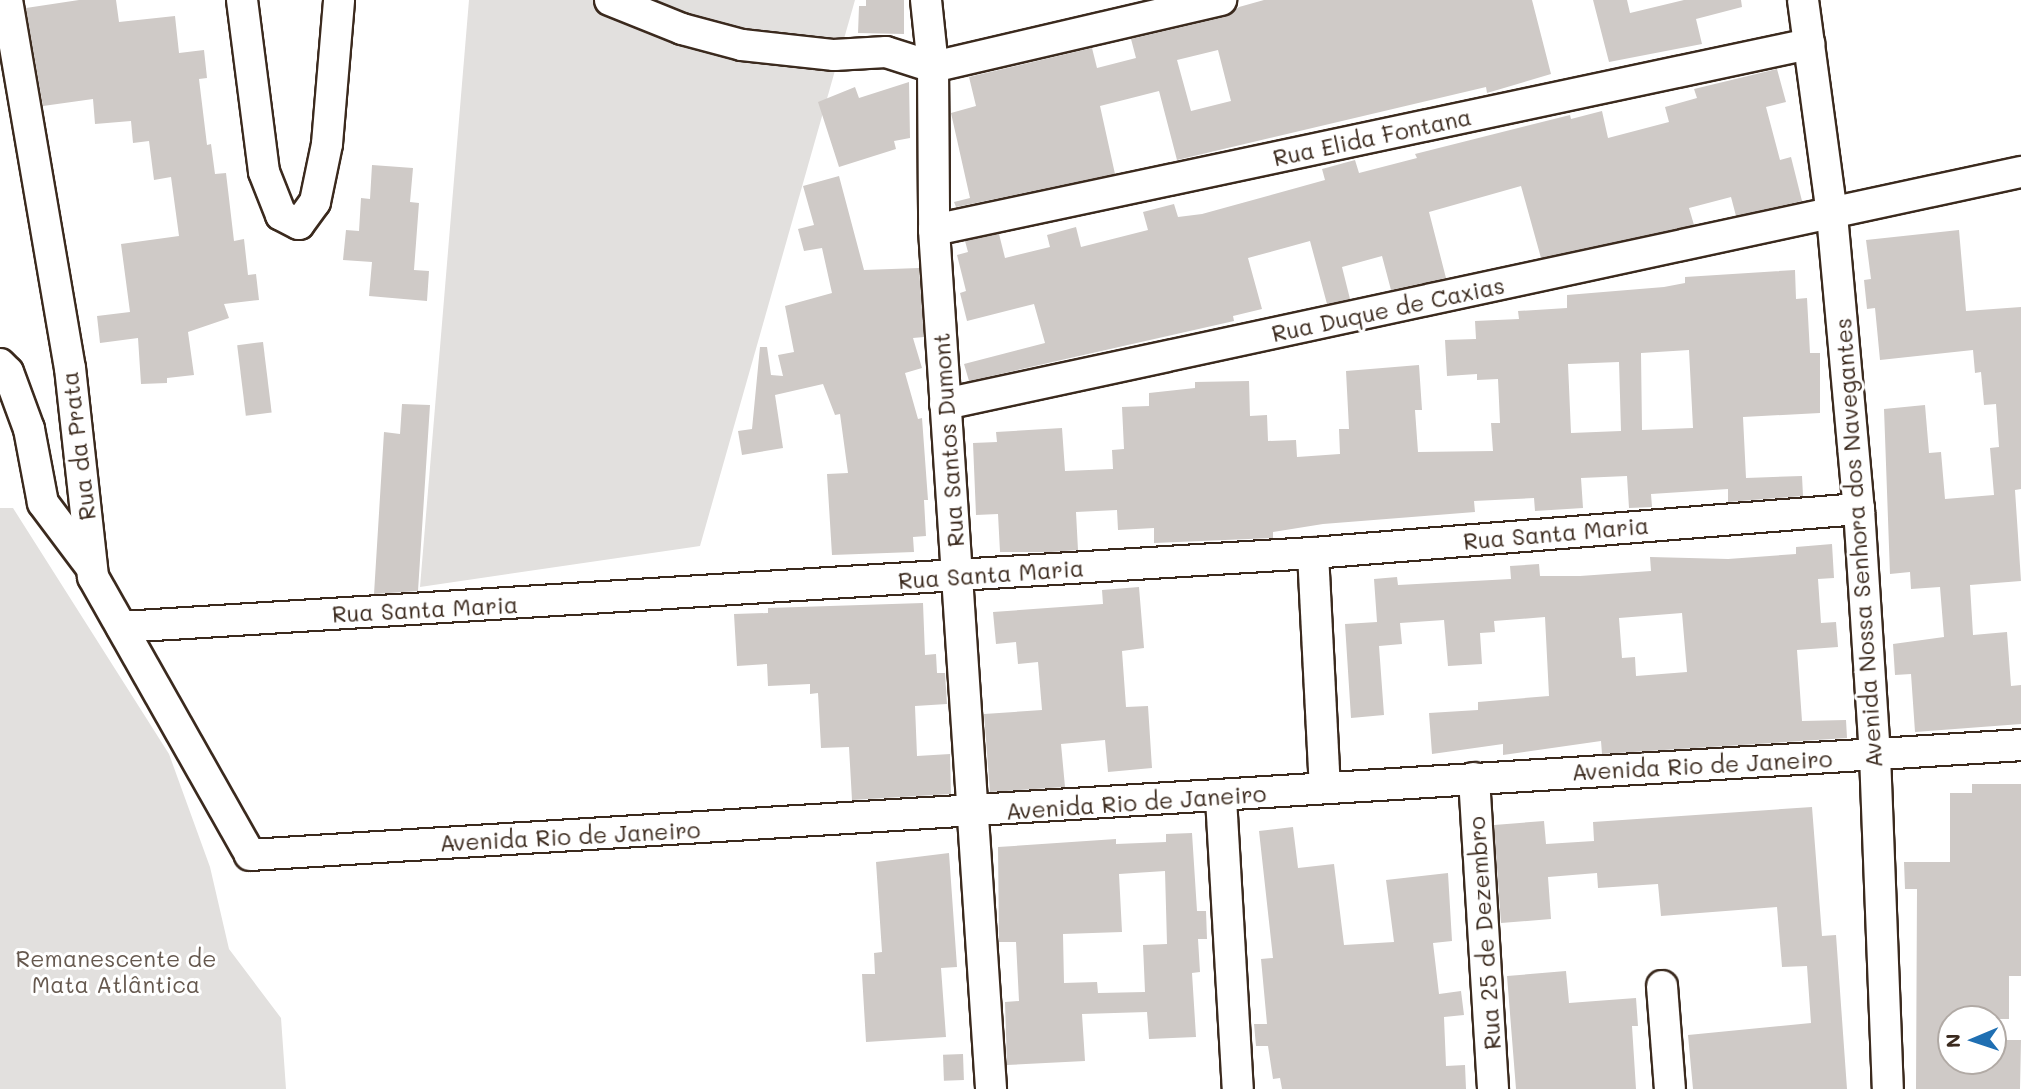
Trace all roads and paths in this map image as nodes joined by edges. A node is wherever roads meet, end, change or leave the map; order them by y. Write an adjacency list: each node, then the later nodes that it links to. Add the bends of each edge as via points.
1 (7, 0): 17 (street, Rua da Prata, via 70,368)
2 (242, 0): 3 (street, via 262,161 276,208 286,220 299,224 315,202 327,144)
3 (339, 0)
4 (610, 0): 9 (street, via 682,29 742,45 834,55 886,52)
5 (926, 0): 9 (street, Rua Santos Dumont)
6 (1221, 0): 9 (street)
7 (1803, 0): 8 (street, Avenida Nossa Senhora dos Navegantes)
8 (1809, 44): 11 (street, Avenida Nossa Senhora dos Navegantes); 12 (street, Rua Elida Fontana)
9 (933, 67): 12 (street, Rua Santos Dumont)
10 (2021, 172): 11 (street, Rua Duque de Caxias)
11 (1832, 215): 14 (street, Rua Duque de Caxias); 15 (street, Avenida Nossa Senhora dos Navegantes)
12 (934, 230): 14 (street, Rua Santos Dumont)
13 (0, 364): 17 (street, via 8,372 29,429 43,503)
14 (945, 404): 18 (street, Rua Santos Dumont)
15 (1859, 509): 16 (street, Rua Santa Maria); 21 (street, Avenida Nossa Senhora dos Navegantes)
16 (1313, 552): 18 (street, Rua Santa Maria); 23 (street)
17 (92, 567): 19 (street, Rua da Prata)
18 (957, 577): 19 (street, Rua Santa Maria); 25 (street, Rua Santos Dumont)
19 (122, 627): 26 (street, Rua da Prata)
20 (2021, 745): 21 (street, Avenida Rio de Janeiro)
21 (1875, 755): 22 (street, Avenida Rio de Janeiro); 32 (street, Avenida Nossa Senhora dos Navegantes)
22 (1474, 778): 23 (street, Avenida Rio de Janeiro); 30 (street, Rua 25 de Dezembro)
23 (1325, 789): 24 (street, Avenida Rio de Janeiro)
24 (1221, 798): 25 (street, Avenida Rio de Janeiro); 29 (street)
25 (970, 812): 26 (street, Avenida Rio de Janeiro); 28 (street, Rua Santos Dumont)
26 (250, 855)
27 (1662, 986): 31 (street)
28 (990, 1089)
29 (1238, 1089)
30 (1493, 1089)
31 (1670, 1089)
32 (1888, 1089)

